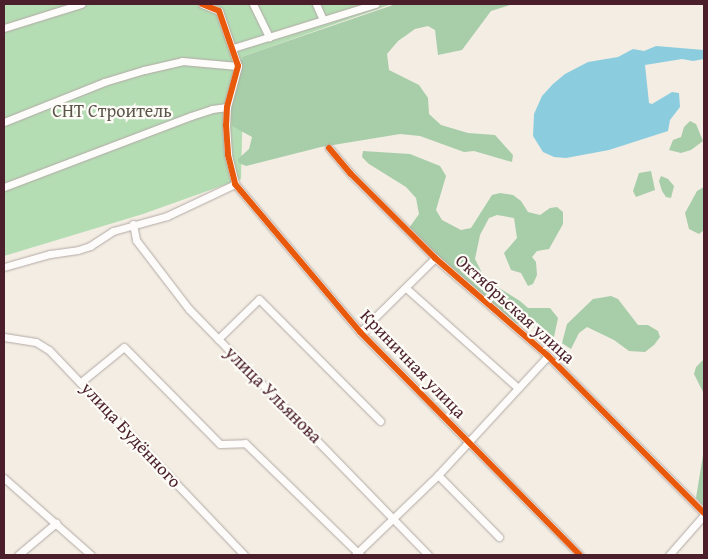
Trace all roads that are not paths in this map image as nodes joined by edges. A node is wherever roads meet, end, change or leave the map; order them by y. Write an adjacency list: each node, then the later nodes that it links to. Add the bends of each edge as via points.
1 (81, 4): 7 (street)
2 (202, 4): 9 (street, via 219,12)
3 (253, 4): 8 (street)
4 (316, 4): 6 (street)
5 (375, 4): 6 (street)
6 (324, 20): 8 (street)
7 (4, 28)
8 (269, 37): 9 (street)
9 (233, 48): 10 (street)
10 (238, 66): 11 (street); 12 (street, via 182,61 144,70 104,82)
11 (227, 107): 14 (street, via 226,137); 15 (street, via 182,119)
12 (4, 122)
13 (329, 148): 17 (street, Октябрьская улица)
14 (235, 184): 16 (street, via 167,216); 20 (street, Криничная улица)
15 (4, 187)
16 (133, 224): 18 (street, via 113,231 90,246); 22 (street, улица Ульянова, via 136,240 164,279)
17 (434, 258): 19 (street); 23 (street, Октябрьская улица)
18 (4, 267)
19 (406, 288): 20 (street); 25 (street)
20 (360, 332): 27 (street, Криничная улица)
21 (4, 337): 24 (street, улица Будённого, via 36,342 49,350)
22 (218, 339): 26 (street, via 259,299); 31 (street, улица Ульянова)
23 (548, 356): 25 (street); 30 (street, Октябрьская улица)
24 (81, 382): 34 (street, via 124,347 220,444 245,443); 37 (street, улица Будённого)
25 (518, 388): 27 (street)
26 (380, 422)
27 (468, 443): 28 (street); 39 (street, Криничная улица)
28 (438, 475): 31 (street); 33 (street)
29 (4, 478): 32 (street)
30 (704, 514): 40 (street)
31 (394, 518): 34 (street); 38 (street, улица Ульянова)
32 (56, 523): 35 (street); 36 (street)
33 (499, 537)
34 (357, 554)
35 (18, 555)
36 (91, 555)
37 (244, 555)
38 (428, 555)
39 (580, 555)
40 (669, 555)

